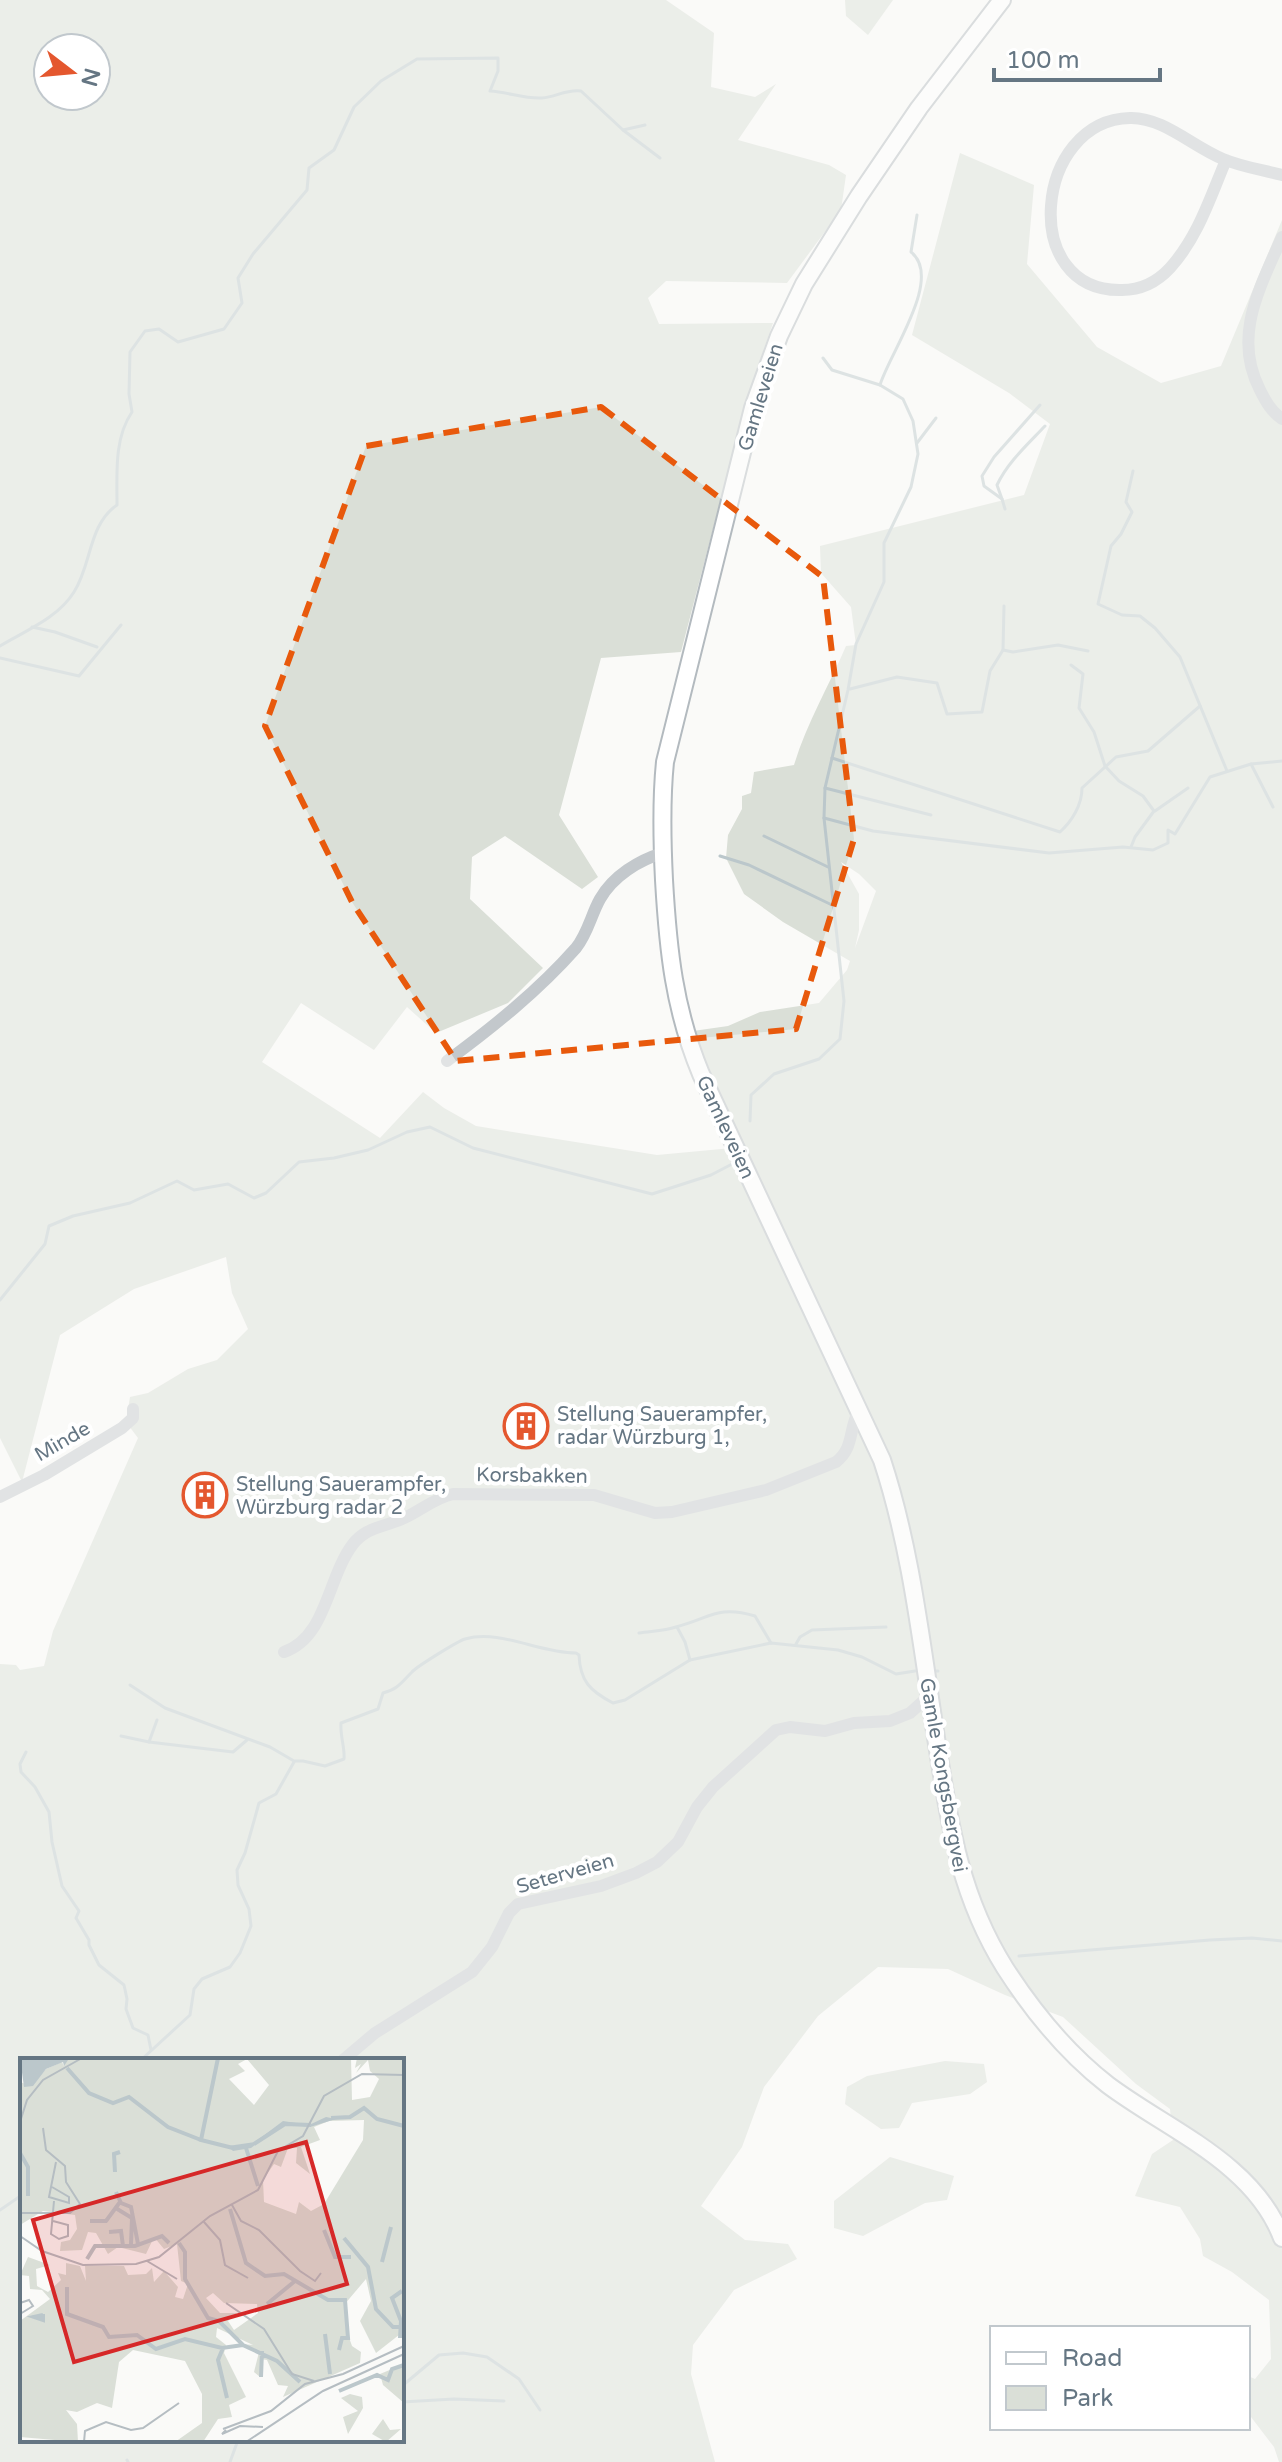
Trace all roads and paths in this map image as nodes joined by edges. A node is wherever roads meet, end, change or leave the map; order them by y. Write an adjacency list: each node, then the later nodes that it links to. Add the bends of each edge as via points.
1 (1002, 0): 6 (main road, Gamleveien, via 859,196 810,273 779,336 753,408 671,730 663,785)
2 (1226, 160): 2 (street, via 1145,119 1122,118 1099,126 1074,147 1054,182 1050,221 1061,256 1076,275 1101,288 1128,290 1153,282 1171,267 1194,233); 3 (street)
3 (1282, 175)
4 (1282, 237): 5 (street, via 1254,299 1247,338 1256,383)
5 (1282, 419)
6 (663, 853): 7 (street, via 638,862 611,884 577,946 515,1008); 8 (main road, Gamleveien, via 670,965 688,1041)
7 (447, 1061)
8 (846, 1384): 10 (main road, Gamle Kongsbergvei)
9 (133, 1409): 11 (street, Minde, via 133,1418 122,1428)
10 (859, 1411): 12 (street, Korsbakken, via 851,1444 836,1462 766,1490 698,1507 655,1513 586,1495 443,1496 357,1539 311,1633); 13 (main road, Gamle Kongsbergvei, via 893,1493)
11 (0, 1497)
12 (284, 1652)
13 (929, 1696): 14 (street, Seterveien, via 895,1719 825,1731 776,1730 713,1787 678,1842 657,1862 601,1886 518,1904 472,1972 370,2036); 15 (main road, Gamle Kongsbergvei, via 959,1867 972,1907 1006,1969 1090,2070 1244,2181)
14 (345, 2058)
15 (1282, 2238)

